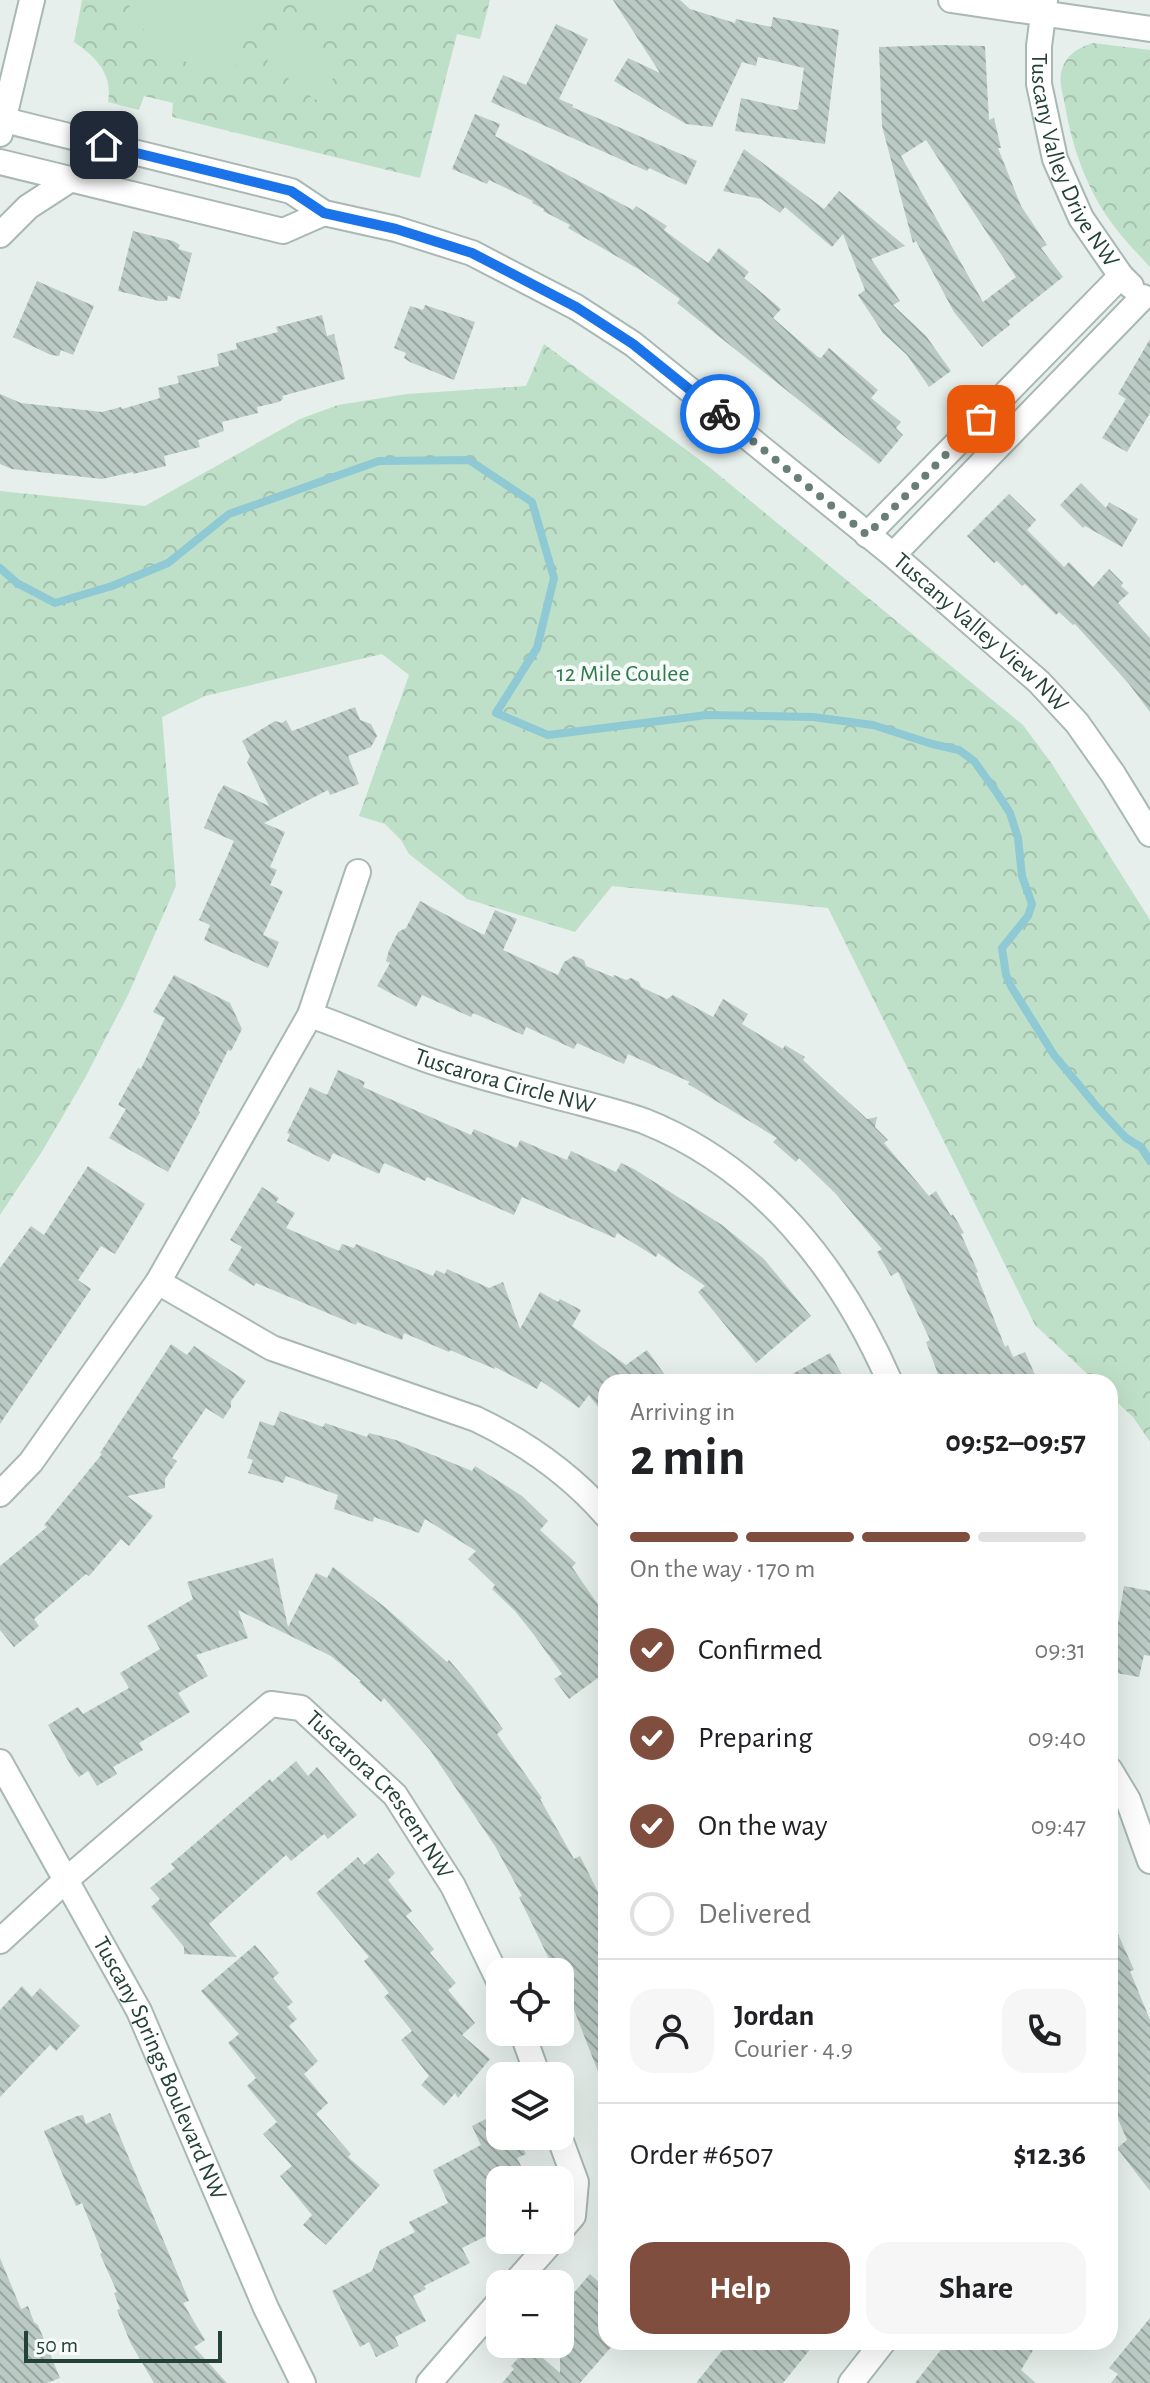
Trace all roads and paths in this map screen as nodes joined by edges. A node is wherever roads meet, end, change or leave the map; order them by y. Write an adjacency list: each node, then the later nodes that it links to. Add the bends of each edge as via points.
1 (32, 0): 5 (street)
2 (951, 0): 3 (street)
3 (1044, 7): 4 (street); 10 (street, Tuscany Valley Drive NW, via 1039,84 1055,159 1081,218)
4 (1150, 29)
5 (2, 125): 8 (street, Tuscany Valley View NW, via 291,191)
6 (0, 162): 7 (street)
7 (68, 181): 8 (street, via 283,231); 9 (street, via 28,207)
8 (324, 213): 12 (street, Tuscany Valley View NW, via 472,253 576,307 633,344)
9 (0, 235)
10 (1121, 276): 11 (street, Tuscany Valley Drive NW); 12 (street)
11 (1146, 300): 13 (street)
12 (867, 535): 13 (street, Tuscany Valley View NW)
13 (893, 555): 14 (street, Tuscany Valley View NW, via 1039,682 1077,723)
14 (1150, 834)
15 (358, 872): 16 (street)
16 (310, 1015): 17 (street); 18 (street, Tuscarora Circle NW, via 442,1065 643,1121 709,1154 767,1198 812,1246)
17 (158, 1282): 19 (street, via 31,1462); 20 (street, via 272,1348 507,1434 564,1473)
18 (886, 1374)
19 (0, 1494)
20 (598, 1507)
21 (0, 1762): 24 (street, Tuscany Springs Boulevard NW)
22 (1118, 1783): 23 (street)
23 (1150, 1861)
24 (66, 1880): 25 (street, Tuscarora Crescent NW); 26 (street, Tuscarora Crescent NW, via 271,1704 301,1708 395,1795 453,1886); 33 (street, Tuscany Springs Boulevard NW, via 139,2011)
25 (0, 1941)
26 (488, 1958)
27 (574, 2177): 28 (street)
28 (574, 2205)
29 (541, 2254): 30 (street)
30 (526, 2270)
31 (486, 2317): 34 (street)
32 (877, 2350): 35 (street)
33 (303, 2383)
34 (429, 2383)
35 (851, 2383)

